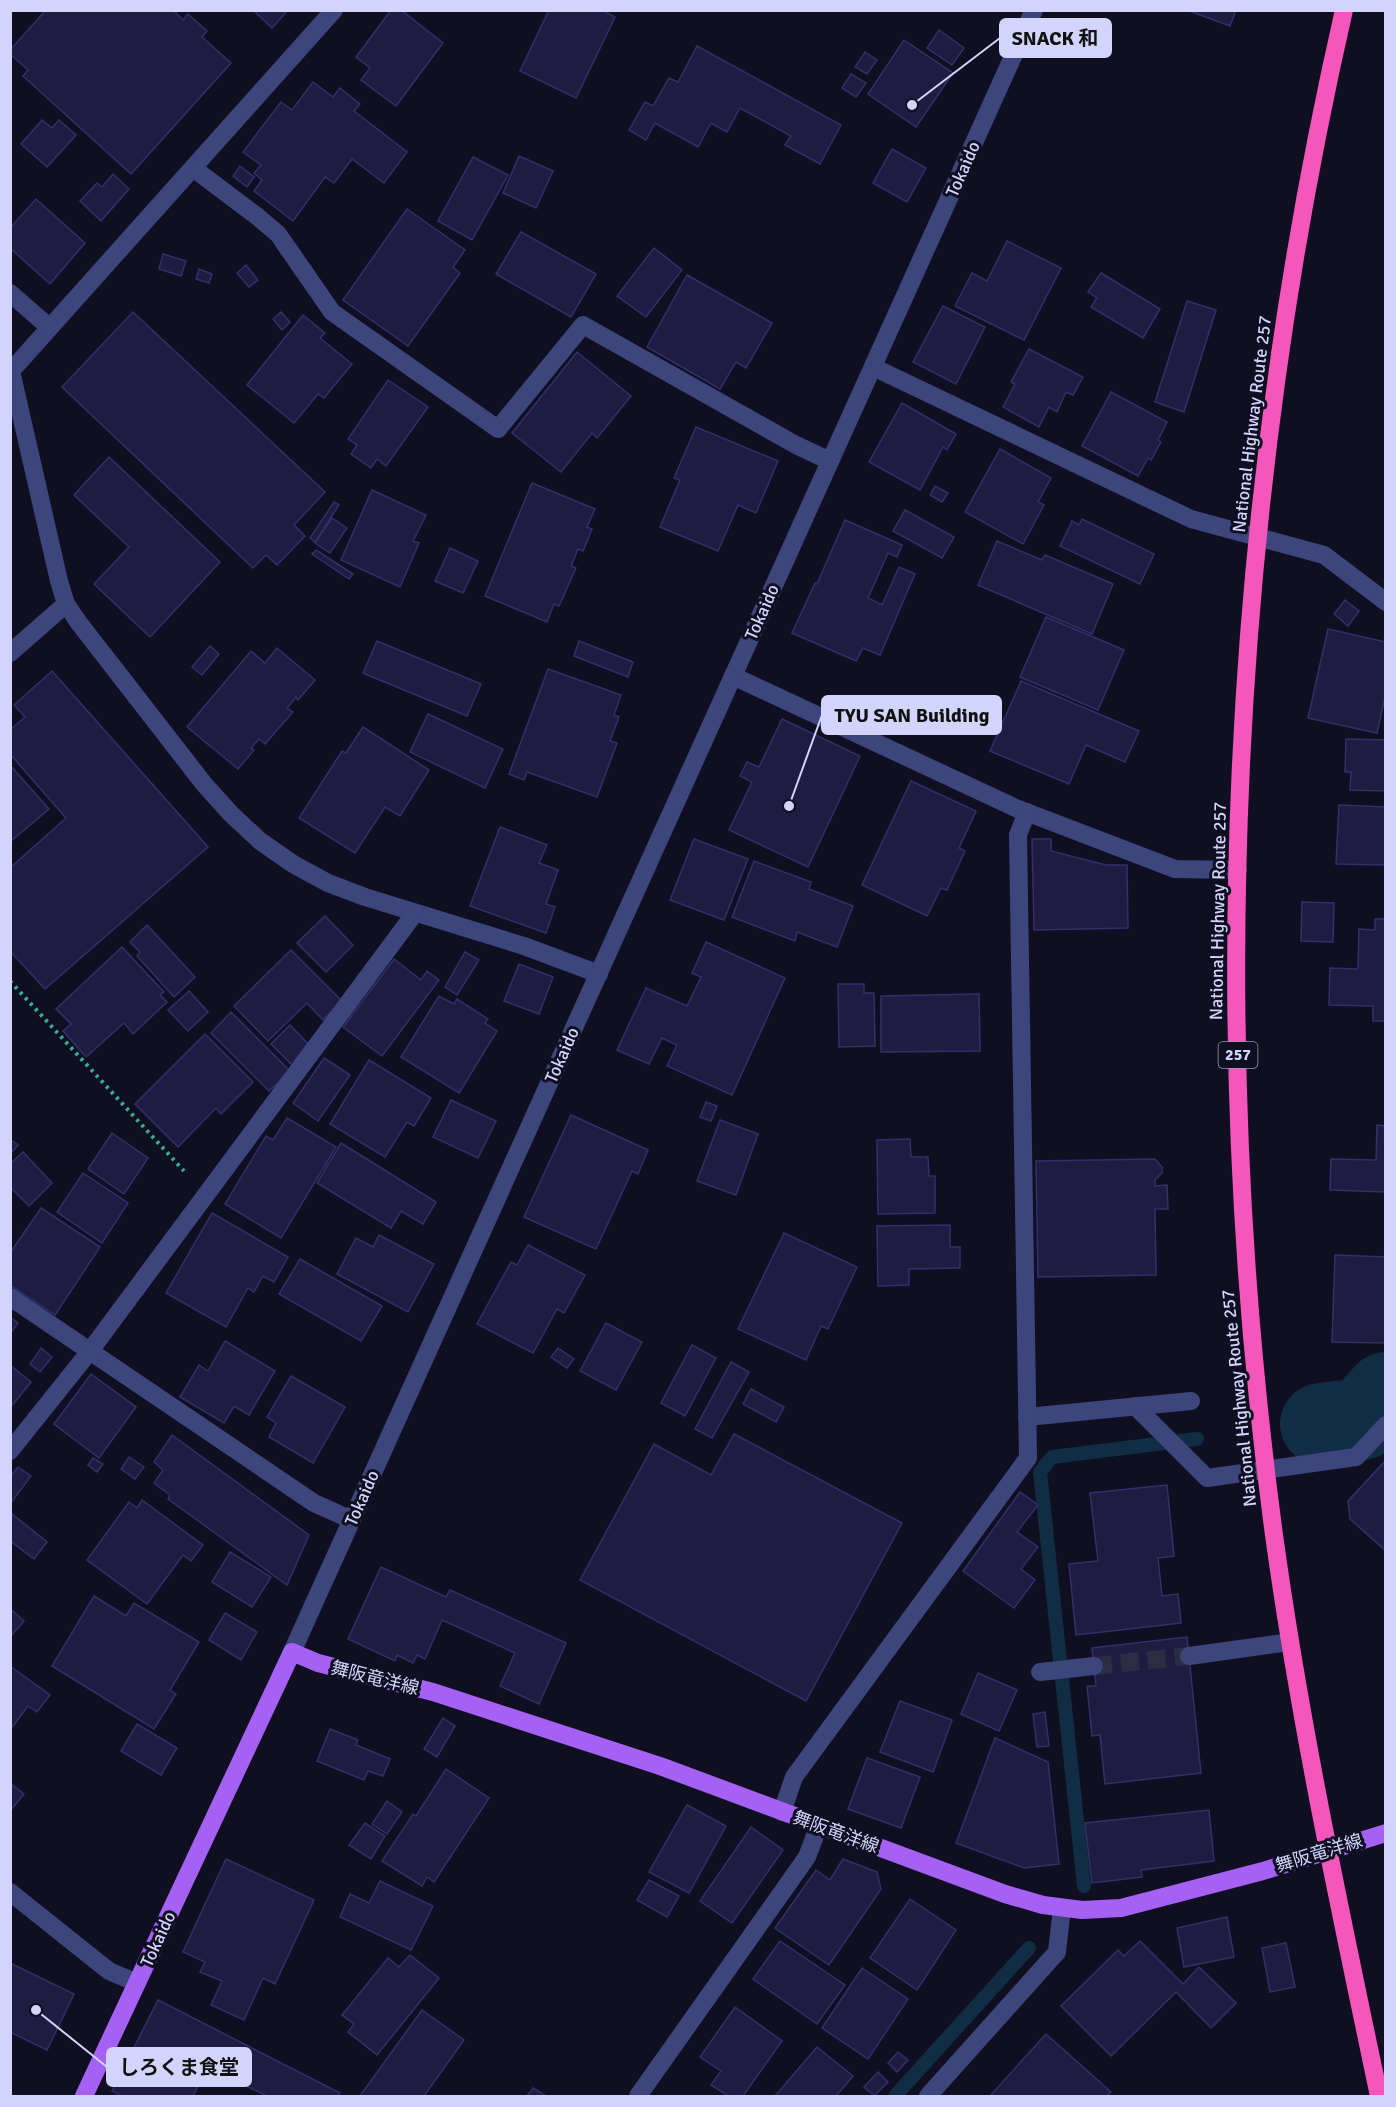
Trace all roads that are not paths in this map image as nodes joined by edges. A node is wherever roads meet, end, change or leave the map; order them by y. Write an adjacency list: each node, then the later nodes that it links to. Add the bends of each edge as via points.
1 (334, 10): 4 (street)
2 (1034, 10): 7 (street, Tokaido)
3 (1344, 10): 9 (highway, National Highway Route 257 / 257, via 1293,272)
4 (193, 168): 6 (street); 8 (street, via 278,234 332,312 498,429 583,325 796,446)
5 (10, 293): 6 (street)
6 (49, 327): 11 (street, via 11,371)
7 (873, 367): 8 (street, Tokaido); 9 (street, via 1191,519)
8 (830, 461): 13 (street, Tokaido)
9 (1259, 537): 10 (street, via 1324,555); 15 (highway, National Highway Route 257 / 257, via 1243,730)
10 (1386, 602)
11 (66, 604): 12 (street); 16 (street, via 204,784 260,841 328,883)
12 (10, 653)
13 (733, 676): 14 (street); 17 (street, Tokaido)
14 (1027, 812): 15 (street, via 1175,869); 22 (street, via 1018,835)
15 (1238, 870): 25 (highway, National Highway Route 257 / 257, via 1238,1076 1243,1191)
16 (415, 913): 17 (street, via 524,946); 19 (street)
17 (598, 974): 26 (street, Tokaido)
18 (10, 1297): 19 (street)
19 (90, 1351): 24 (street); 26 (street, via 314,1503)
20 (1191, 1401): 21 (street)
21 (1136, 1406): 22 (street); 25 (street, via 1207,1478)
22 (1027, 1417): 32 (street, via 1028,1458 794,1777)
23 (1386, 1425): 25 (street, via 1356,1458)
24 (10, 1451)
25 (1267, 1472): 27 (highway, National Highway Route 257 / 257)
26 (352, 1520): 28 (street, Tokaido)
27 (1290, 1642): 29 (street); 35 (highway, National Highway Route 257 / 257)
28 (292, 1652): 32 (main road, 舞阪竜洋線, via 318,1664 433,1692 660,1766); 38 (main road, Tokaido)
29 (1189, 1656)
30 (1088, 1667): 31 (street)
31 (1040, 1672)
32 (782, 1812): 33 (main road, 舞阪竜洋線)
33 (819, 1825): 37 (main road, 舞阪竜洋線, via 1005,1894); 40 (street, via 807,1857)
34 (1386, 1833): 35 (main road, 舞阪竜洋線)
35 (1328, 1850): 37 (main road, 舞阪竜洋線, via 1121,1908); 42 (highway, National Highway Route 257 / 257)
36 (10, 1892): 38 (street, via 109,1971)
37 (1062, 1908): 41 (street, via 1057,1952)
38 (137, 1983): 39 (main road, Tokaido)
39 (84, 2097)
40 (638, 2097)
41 (928, 2097)
42 (1379, 2097)

